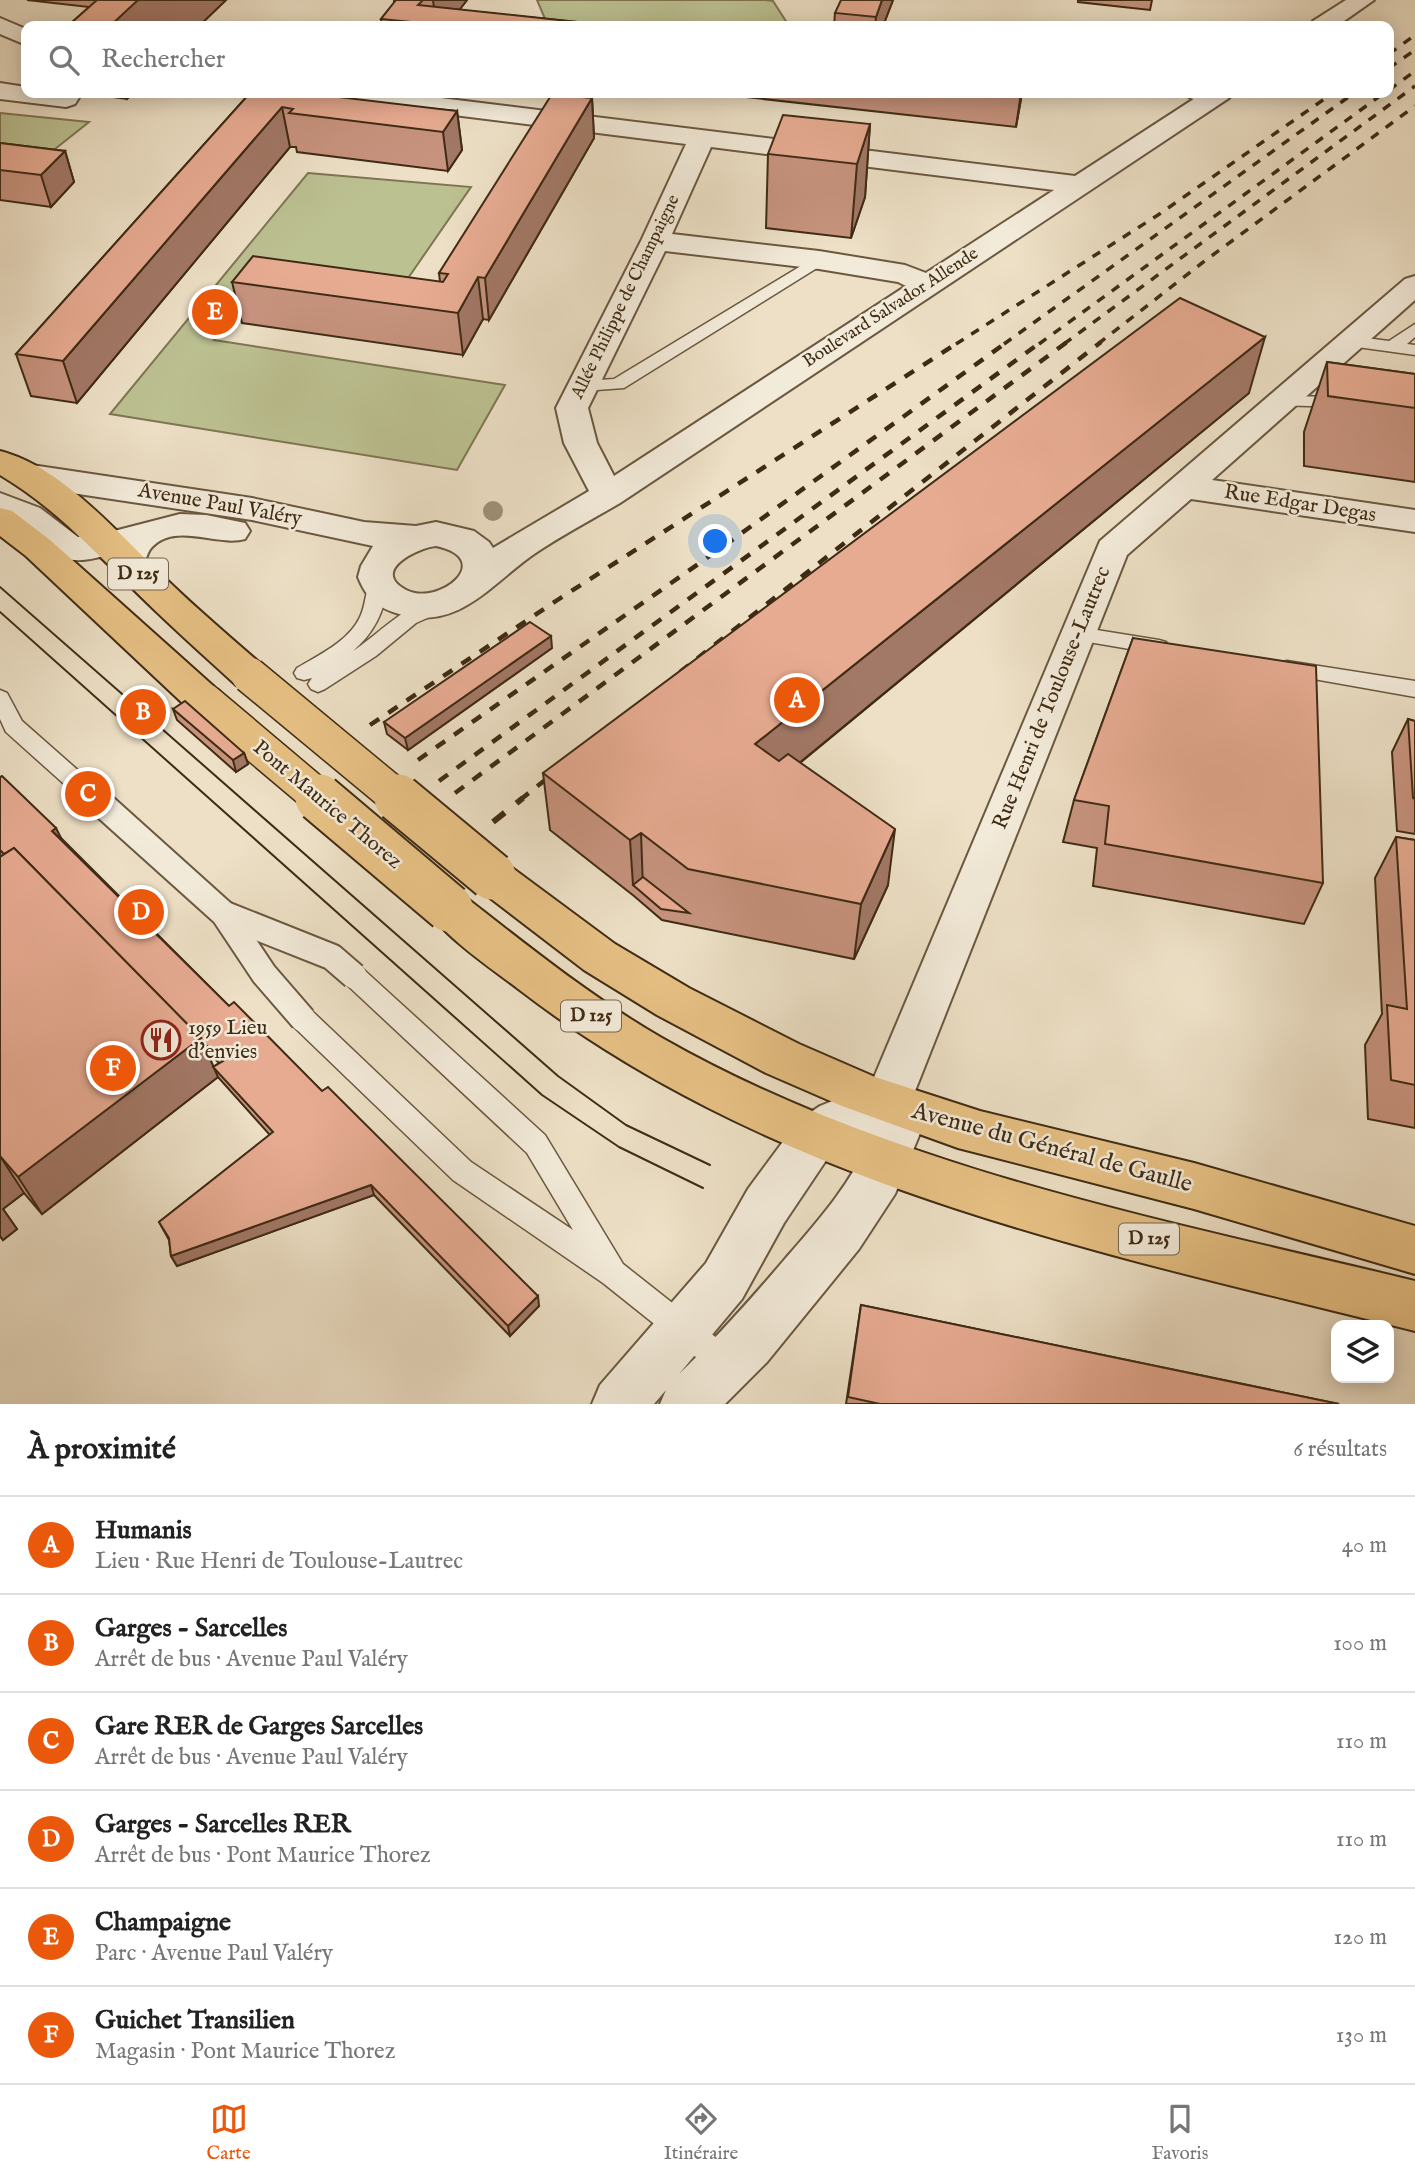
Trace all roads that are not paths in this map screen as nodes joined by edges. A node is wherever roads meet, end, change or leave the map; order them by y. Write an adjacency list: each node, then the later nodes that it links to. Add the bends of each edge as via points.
1 (1362, 0): 2 (street)
2 (1329, 21)
3 (0, 25): 4 (street)
4 (21, 36)
5 (0, 91): 6 (street)
6 (21, 94)
7 (382, 98): 9 (street)
8 (1201, 98): 10 (street, Boulevard Salvador Allende)
9 (702, 137): 10 (street); 11 (street, Allée Philippe de Champaigne)
10 (1079, 185): 13 (street, Boulevard Salvador Allende)
11 (654, 241): 12 (street); 19 (street, Allée Philippe de Champaigne)
12 (819, 260): 13 (street, via 905,274); 19 (lane, via 618,384)
13 (927, 284): 24 (street, Boulevard Salvador Allende)
14 (1415, 285): 16 (street, Rue Henri de Toulouse-Lautrec)
15 (1415, 329): 17 (lane)
16 (1350, 341): 17 (lane); 20 (street, Rue Henri de Toulouse-Lautrec)
17 (1392, 347): 18 (lane)
18 (1415, 351)
19 (583, 386): 24 (street, Allée Philippe de Champaigne, via 572,408 575,433)
20 (1281, 401): 21 (lane); 23 (street, Rue Henri de Toulouse-Lautrec)
21 (1363, 402)
22 (8, 468): 25 (street, Avenue Paul Valéry); 32 (main road, Avenue Paul Valéry / D 125, via 44,486)
23 (1185, 487): 28 (street, Rue Edgar Degas); 37 (street, Rue Henri de Toulouse-Lautrec, via 1112,549)
24 (608, 495): 29 (street, Boulevard Salvador Allende)
25 (185, 498): 30 (street, Avenue Paul Valéry, via 364,534); 32 (street, via 143,498 107,511)
26 (0, 504): 32 (street, via 31,519 69,548)
27 (0, 519): 35 (main road, D 125)
28 (1415, 521)
29 (562, 523): 31 (street, Boulevard Salvador Allende, via 514,537); 33 (street, Boulevard Salvador Allende, via 523,543)
30 (414, 537): 31 (street); 34 (street, via 380,560)
31 (457, 537): 33 (street, via 479,552 483,566)
32 (103, 547): 34 (street, Avenue Paul Valéry, via 132,545 153,530 185,524 339,551 369,568); 35 (street, via 77,575); 43 (main road, Avenue Paul Valéry / D 125, bridge, via 249,676)
33 (479, 580): 36 (street, via 463,596)
34 (377, 581): 36 (street, via 401,603); 36 (lane, via 374,609 358,638 311,679 369,651 409,618)
35 (80, 587): 46 (main road, Pont Maurice Thorez / D 125, bridge, via 206,702 449,908 581,1009 671,1067)
36 (442, 604)
37 (1078, 634): 38 (lane); 45 (street, Rue Henri de Toulouse-Lautrec)
38 (1172, 649)
39 (1267, 665): 40 (lane)
40 (1415, 689)
41 (0, 698): 42 (lane)
42 (7, 725): 44 (lane, bridge)
43 (492, 876): 45 (main road, Avenue du Général de Gaulle / D 125, via 636,981 774,1052)
44 (224, 914): 49 (lane, bridge, via 264,974 303,1019 462,1171); 49 (lane, bridge, via 332,957 536,1143)
45 (898, 1105): 46 (street, via 879,1114 837,1121); 47 (street, Rue Henri de Toulouse-Lautrec); 48 (main road, Avenue du Général de Gaulle / D 125, via 984,1134 1281,1209)
46 (816, 1135): 47 (main road, D 125); 51 (street, via 766,1206 724,1281)
47 (886, 1164): 50 (main road, D 125, via 984,1196); 52 (street, Rue Henri de Toulouse-Lautrec, via 841,1232)
48 (1415, 1250)
49 (614, 1273): 51 (lane)
50 (1415, 1306)
51 (685, 1330): 52 (lane); 53 (street)
52 (726, 1364): 54 (street, Rue Henri de Toulouse-Lautrec)
53 (641, 1395)
54 (687, 1404)

